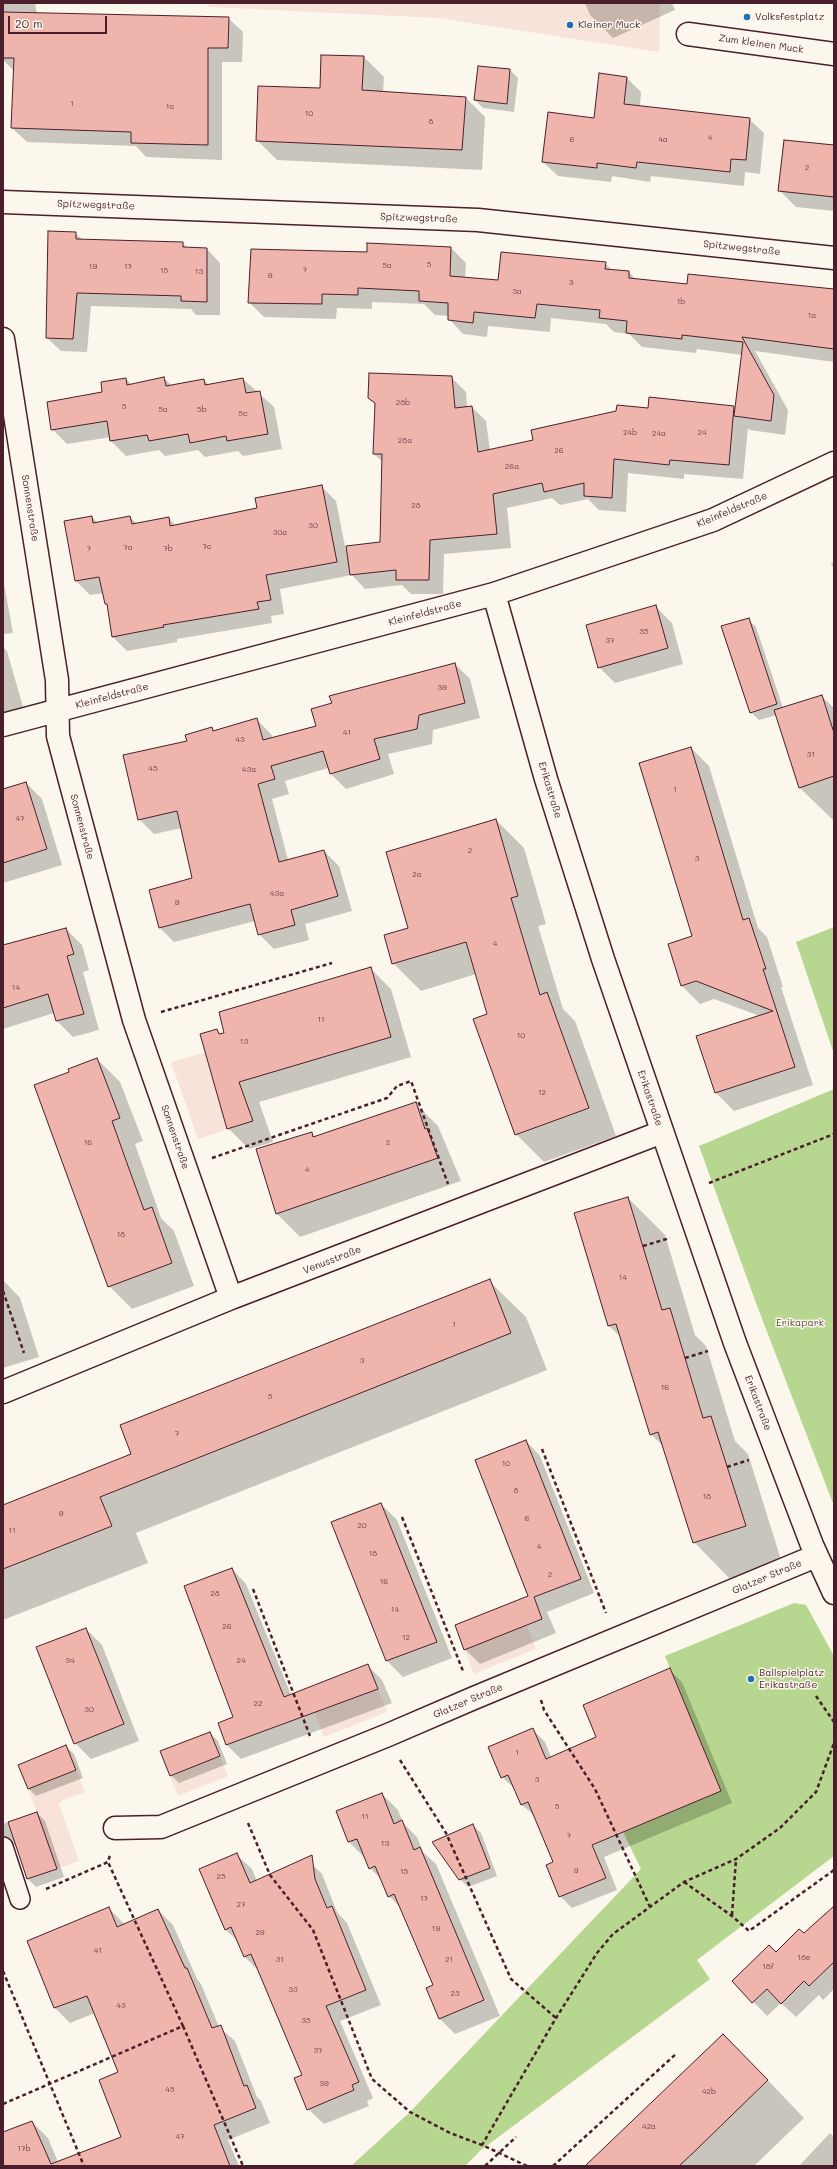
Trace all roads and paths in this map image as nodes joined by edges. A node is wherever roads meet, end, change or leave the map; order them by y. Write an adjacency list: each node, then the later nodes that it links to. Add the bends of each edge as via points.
1 (688, 34): 2 (street, Zum kleinen Muck)
2 (834, 54)
3 (3, 202): 4 (street, Spitzwegstraße, via 478,220)
4 (834, 258)
5 (3, 339): 8 (street, Sonnenstraße, via 56,680)
6 (834, 463): 7 (street, Kleinfeldstraße, via 713,520)
7 (494, 594): 8 (street, Kleinfeldstraße); 12 (street, Erikastraße, via 546,779 603,959)
8 (58, 710): 9 (street, Kleinfeldstraße); 11 (street, Sonnenstraße, via 58,736)
9 (3, 725)
10 (332, 963): 11 (path)
11 (134, 1020): 14 (street, Sonnenstraße)
12 (662, 1132): 15 (street, Erikastraße); 16 (street, Venusstraße)
13 (834, 1134): 15 (path)
14 (186, 1167): 16 (path, via 387,1098 396,1086 411,1081); 18 (street, Sonnenstraße)
15 (684, 1192): 23 (street, Erikastraße, via 735,1343)
16 (458, 1212): 18 (street, Venusstraße)
17 (3, 1291): 19 (path)
18 (232, 1298): 20 (street, Venusstraße)
19 (26, 1359)
20 (3, 1392)
21 (542, 1449): 26 (path)
22 (402, 1516): 29 (path)
23 (816, 1556): 25 (street, Erikastraße); 26 (street, Glatzer Straße)
24 (253, 1589): 33 (path)
25 (834, 1593)
26 (616, 1639): 27 (street, Glatzer Straße)
27 (531, 1674): 29 (street, Glatzer Straße); 42 (path, via 544,1710 595,1789)
28 (816, 1696): 30 (path)
29 (474, 1698): 31 (street, Glatzer Straße)
30 (834, 1722)
31 (388, 1736): 33 (street, Glatzer Straße); 45 (path, via 405,1770 446,1833 511,1979)
32 (834, 1743): 37 (path, via 816,1792 780,1828)
33 (321, 1763): 34 (street, Glatzer Straße)
34 (236, 1796): 35 (street, Glatzer Straße, via 161,1827); 51 (path, via 270,1875 313,1930 372,2079 410,2112 450,2133)
35 (115, 1828): 38 (path)
36 (3, 1847): 41 (lane)
37 (736, 1859): 40 (path); 43 (path)
38 (108, 1862): 41 (path); 46 (path)
39 (834, 1870): 43 (path, via 749,1931)
40 (684, 1882): 42 (path); 43 (path)
41 (20, 1899)
42 (650, 1907): 45 (path, via 614,1934 597,1953)
43 (732, 1916)
44 (3, 1971): 48 (path)
45 (556, 2018): 51 (path)
46 (183, 2026): 48 (path); 54 (path)
47 (677, 2053): 57 (path)
48 (50, 2085): 49 (path); 53 (path)
49 (3, 2104)
50 (516, 2137): 52 (path)
51 (482, 2145): 52 (path)
52 (500, 2152): 55 (path); 56 (path)
53 (84, 2166)
54 (243, 2166)
55 (485, 2166)
56 (527, 2166)
57 (553, 2166)

